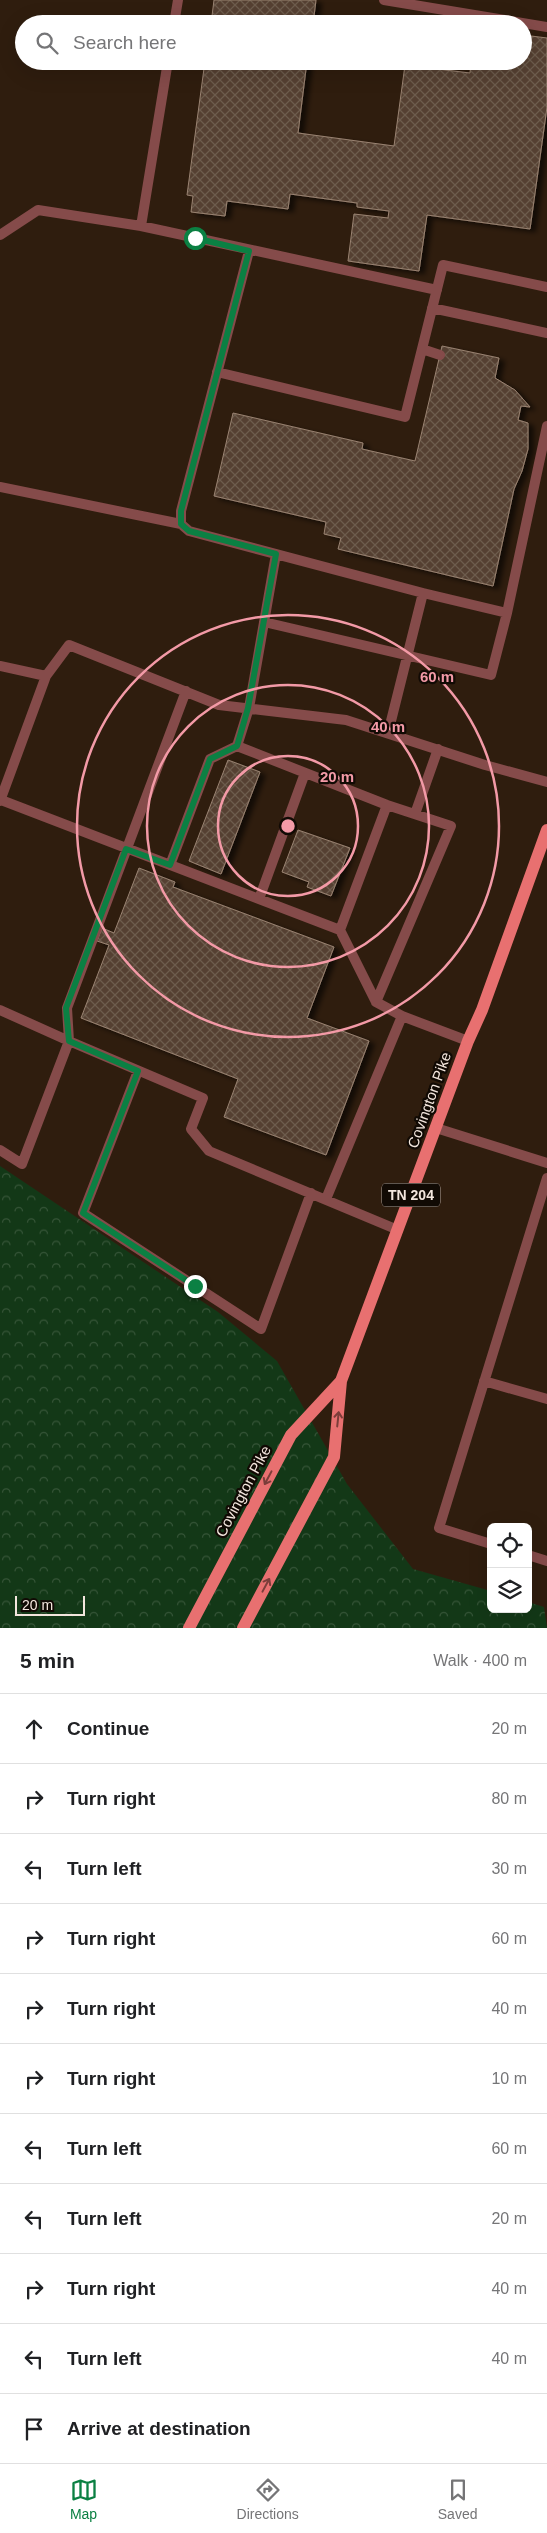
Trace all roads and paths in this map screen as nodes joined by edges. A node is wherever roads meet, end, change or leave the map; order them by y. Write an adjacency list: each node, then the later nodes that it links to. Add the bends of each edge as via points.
1 (178, 0): 3 (lane)
2 (384, 0): 4 (lane)
3 (176, 15)
4 (475, 15)
5 (532, 25): 6 (lane)
6 (547, 27)
7 (166, 70): 8 (lane)
8 (140, 226): 9 (lane, via 38,210); 10 (lane)
9 (0, 235)
10 (249, 251): 12 (lane); 17 (lane)
11 (547, 287): 12 (lane, via 443,265)
12 (437, 290): 13 (lane)
13 (432, 308): 14 (lane); 15 (lane)
14 (547, 333)
15 (422, 349): 16 (lane); 17 (lane, via 405,417)
16 (440, 355)
17 (218, 372): 20 (lane, via 181,511)
18 (547, 426): 23 (lane)
19 (0, 487): 20 (lane)
20 (181, 524): 21 (lane, via 189,531)
21 (276, 554): 22 (lane); 24 (lane)
22 (422, 593): 23 (lane); 25 (lane)
23 (507, 613): 25 (lane, via 491,674)
24 (264, 622): 25 (lane); 29 (lane)
25 (408, 654): 30 (lane)
26 (0, 666): 27 (lane)
27 (46, 676): 28 (lane, via 69,645); 35 (lane)
28 (186, 691): 29 (lane, via 219,705); 39 (lane)
29 (248, 708): 30 (lane, via 346,720); 31 (lane)
30 (388, 734): 32 (lane)
31 (237, 746): 33 (lane); 40 (lane, via 210,759)
32 (438, 750): 34 (lane); 37 (lane)
33 (305, 773): 36 (lane); 41 (lane)
34 (547, 782)
35 (0, 801): 39 (lane)
36 (387, 805): 37 (lane); 42 (lane)
37 (415, 814): 43 (lane, via 451,826)
38 (547, 830): 47 (main road, Covington Pike / TN 204)
39 (126, 849): 40 (lane); 46 (lane, via 66,1008)
40 (170, 865): 41 (lane)
41 (259, 899): 42 (lane)
42 (340, 930): 43 (lane)
43 (376, 1002): 45 (lane)
44 (0, 1010): 46 (lane)
45 (402, 1016): 47 (lane); 54 (lane)
46 (69, 1041): 48 (lane); 50 (lane, via 22,1164)
47 (468, 1041): 49 (main road, Covington Pike / TN 204)
48 (138, 1071): 53 (lane, via 203,1098 191,1129 209,1151); 53 (lane, via 83,1213 261,1330)
49 (436, 1128): 51 (lane); 55 (main road, Covington Pike / TN 204)
50 (0, 1150)
51 (547, 1163)
52 (547, 1178): 57 (lane)
53 (311, 1193): 54 (lane)
54 (326, 1200): 55 (lane)
55 (398, 1230): 56 (main road, Covington Pike / TN 204)
56 (342, 1381): 62 (main road, Covington Pike / TN 204, one-way to 62, via 291,1435); 63 (main road, Covington Pike / TN 204, one-way to 56, via 334,1458)
57 (484, 1381): 58 (lane); 59 (lane, via 439,1528)
58 (547, 1399)
59 (487, 1543)
60 (532, 1556): 61 (lane)
61 (547, 1561)
62 (189, 1628)
63 (243, 1628)

